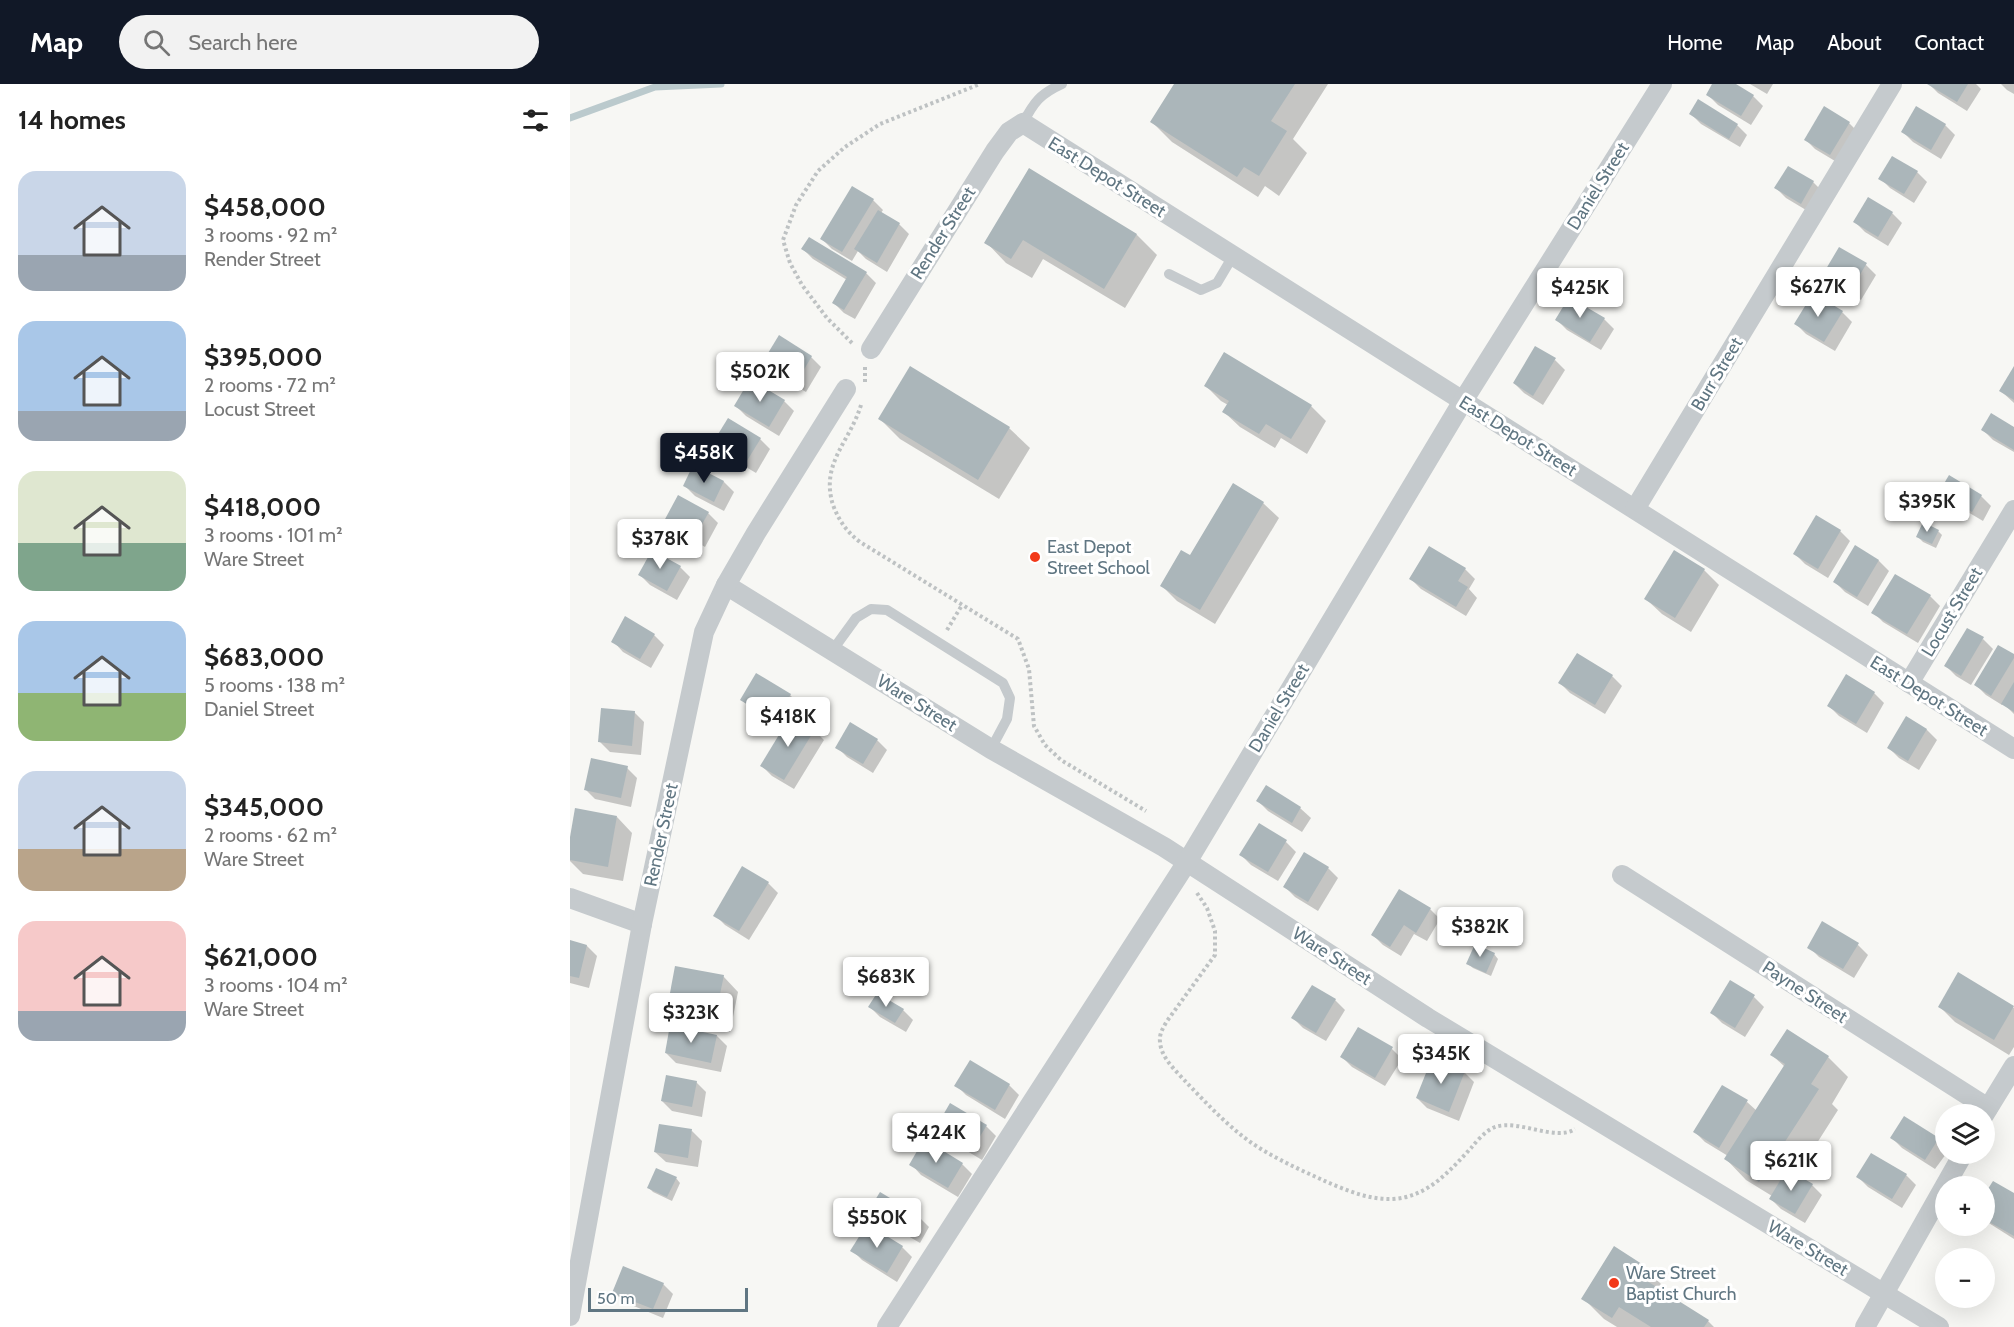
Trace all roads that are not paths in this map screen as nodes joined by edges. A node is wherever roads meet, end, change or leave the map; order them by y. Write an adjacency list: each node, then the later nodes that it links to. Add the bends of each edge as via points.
1 (1062, 84): 4 (lane, via 1033,103)
2 (1662, 84): 9 (street, Daniel Street)
3 (1892, 84): 10 (street, Burr Street)
4 (1023, 123): 5 (street, East Depot Street); 7 (street, Render Street, via 1009,132 995,151)
5 (1233, 256): 6 (lane, via 1217,283 1201,290); 9 (street, East Depot Street)
6 (1169, 274)
7 (865, 353)
8 (858, 391): 12 (street, Render Street, via 756,533)
9 (1463, 401): 10 (street, East Depot Street); 17 (street, Daniel Street)
10 (1635, 509): 14 (street, East Depot Street)
11 (2014, 510): 14 (street, Locust Street)
12 (726, 585): 13 (street, Ware Street); 20 (street, Render Street, via 704,632)
13 (832, 651): 15 (street, Ware Street); 15 (lane, via 856,618 872,609 887,610 1003,683 1010,698 1007,719)
14 (1909, 683): 16 (street, East Depot Street)
15 (992, 749): 17 (street, Ware Street)
16 (2014, 749)
17 (1187, 862): 25 (street, Ware Street, via 1428,1018); 27 (street, Daniel Street)
18 (1622, 874): 22 (street, Payne Street)
19 (570, 898): 20 (street)
20 (642, 924): 26 (street, Render Street)
21 (2014, 1066): 23 (street)
22 (1974, 1104)
23 (1991, 1104)
24 (1957, 1164): 25 (street)
25 (1884, 1294): 28 (street); 29 (street, Ware Street)
26 (571, 1305)
27 (887, 1327)
28 (1865, 1327)
29 (1939, 1327)

